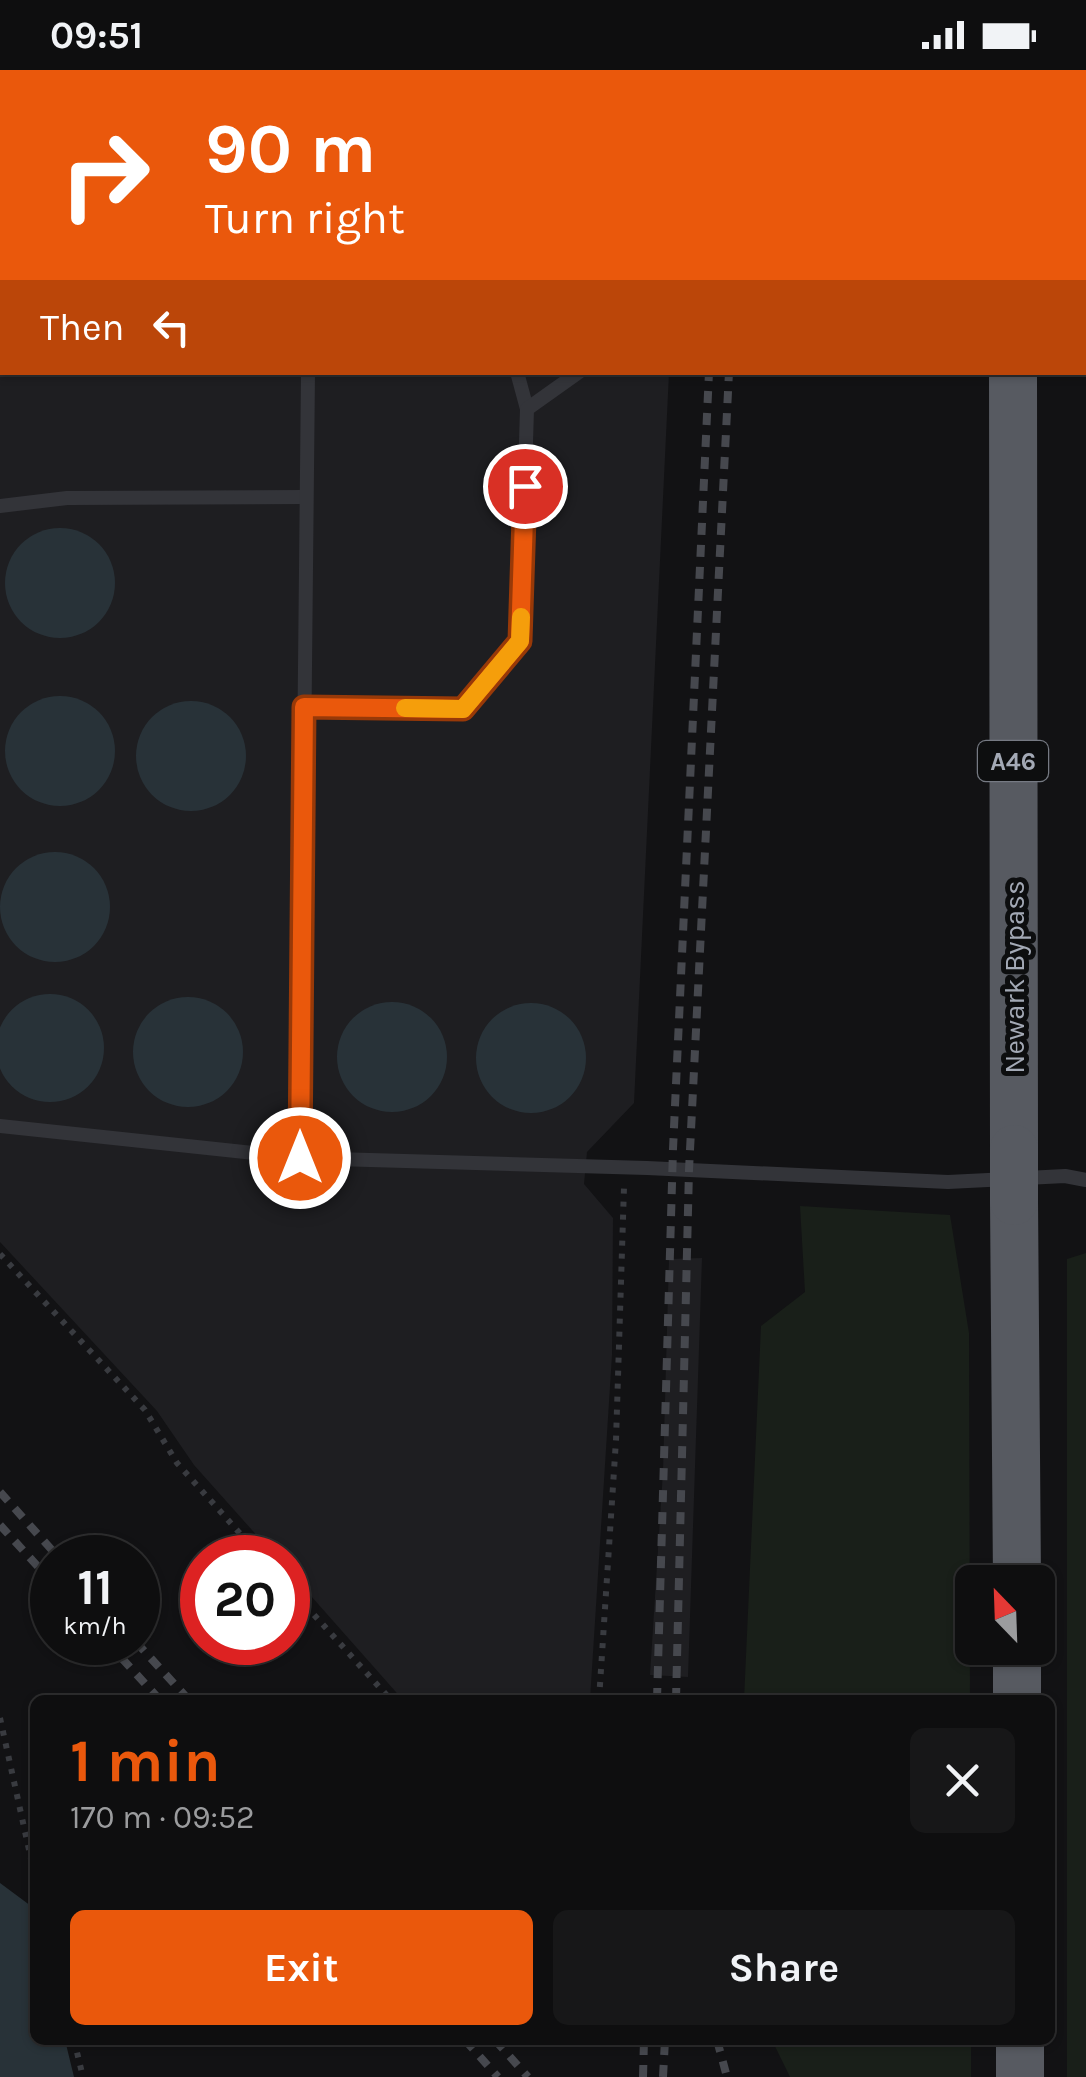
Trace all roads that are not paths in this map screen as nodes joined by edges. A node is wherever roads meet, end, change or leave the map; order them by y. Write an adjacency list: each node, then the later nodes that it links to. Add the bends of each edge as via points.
1 (308, 375): 6 (lane)
2 (519, 375): 5 (lane)
3 (575, 375): 5 (lane)
4 (1014, 375): 12 (highway, Newark Bypass / A46, bridge)
5 (527, 409): 8 (lane, via 520,641 463,709)
6 (306, 498): 7 (lane, via 66,498); 8 (lane)
7 (0, 506)
8 (304, 707): 10 (lane)
9 (0, 1126): 10 (lane)
10 (300, 1158): 11 (lane, via 948,1182)
11 (1086, 1180)
12 (1016, 1565)
13 (1017, 1665): 14 (highway)
14 (1018, 1695)
15 (1020, 2045): 16 (highway)
16 (1020, 2077)

